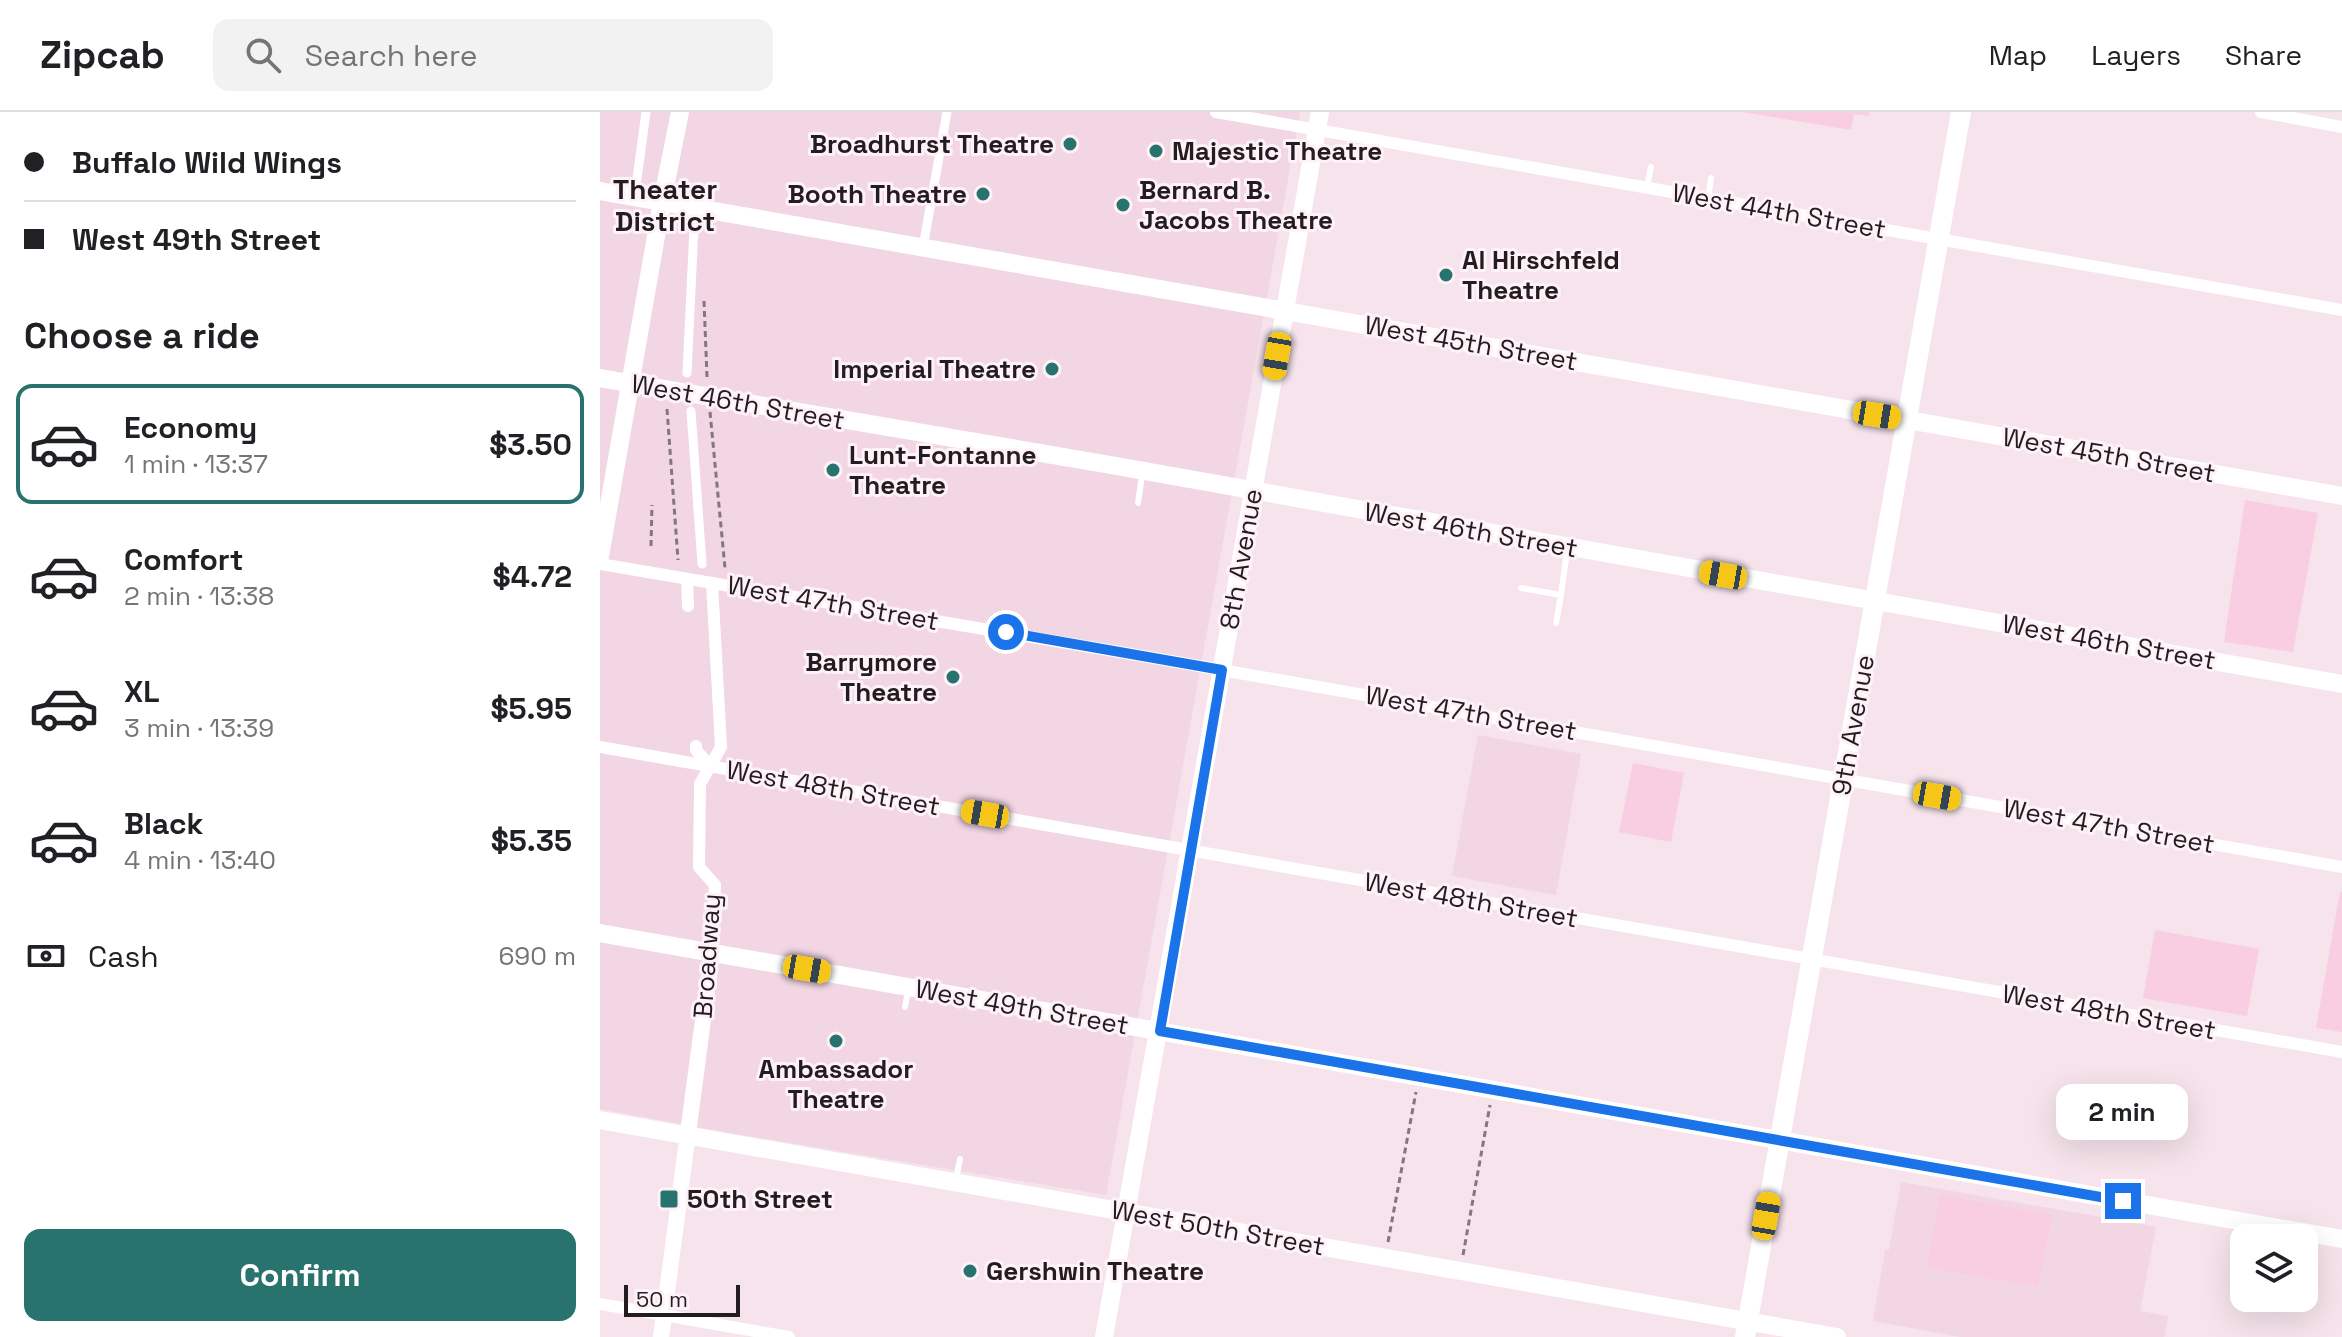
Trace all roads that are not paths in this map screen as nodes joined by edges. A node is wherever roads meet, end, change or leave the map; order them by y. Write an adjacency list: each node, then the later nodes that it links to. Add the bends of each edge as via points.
1 (646, 112): 11 (street)
2 (680, 112): 15 (main road)
3 (947, 112): 18 (street)
4 (1216, 112): 7 (street, West 44th Street)
5 (1961, 112): 17 (main road, 9th Avenue)
6 (2261, 112): 8 (street)
7 (1319, 121): 12 (street, West 44th Street); 19 (main road, 8th Avenue)
8 (2342, 127)
9 (1651, 167): 12 (lane)
10 (1711, 178): 14 (lane)
11 (637, 179)
12 (1647, 188): 14 (street, West 44th Street)
13 (600, 191): 15 (main road, West 45th Street)
14 (1708, 198): 17 (street, West 44th Street)
15 (662, 202): 18 (main road, West 45th Street); 23 (main road)
16 (694, 227): 21 (street)
17 (1938, 239): 20 (street, West 44th Street); 25 (main road, 9th Avenue)
18 (923, 247): 19 (main road, West 45th Street)
19 (1285, 310): 25 (main road, West 45th Street); 27 (main road, 8th Avenue)
20 (2342, 310)
21 (687, 373)
22 (600, 378): 23 (main road, West 46th Street)
23 (631, 383): 26 (main road, West 46th Street); 31 (main road)
24 (691, 411): 33 (street)
25 (1907, 419): 28 (main road, West 45th Street); 38 (main road, 9th Avenue)
26 (1142, 471): 27 (main road, West 46th Street); 29 (lane)
27 (1253, 491): 30 (main road, West 46th Street); 41 (main road, 8th Avenue)
28 (2342, 496)
29 (1138, 503)
30 (1568, 547): 37 (lane); 38 (main road, West 46th Street)
31 (600, 556)
32 (600, 564): 34 (street, West 47th Street)
33 (702, 564)
34 (687, 579): 35 (street, West 47th Street); 39 (street)
35 (712, 583): 41 (street, West 47th Street); 45 (street, Broadway, via 721,747)
36 (1521, 588): 37 (lane)
37 (1561, 595): 40 (lane)
38 (1875, 601): 42 (main road, West 46th Street); 46 (main road, 9th Avenue)
39 (688, 606)
40 (1556, 623)
41 (1222, 670): 46 (street, West 47th Street); 47 (main road, 8th Avenue)
42 (2342, 684)
43 (696, 746): 45 (street)
44 (600, 747): 45 (street, West 48th Street)
45 (710, 766): 47 (street, West 48th Street); 50 (street, Broadway, via 700,784 699,867 715,885)
46 (1843, 779): 48 (street, West 47th Street); 51 (main road, 9th Avenue)
47 (1190, 850): 51 (street, West 48th Street); 54 (main road, 8th Avenue)
48 (2342, 867)
49 (600, 933): 50 (main road, West 49th Street)
50 (712, 952): 52 (main road, West 49th Street); 57 (street, Broadway)
51 (1812, 960): 55 (street, West 48th Street); 58 (main road, 9th Avenue)
52 (909, 987): 53 (lane); 54 (main road, West 49th Street)
53 (905, 1007)
54 (1160, 1031): 58 (main road, West 49th Street); 61 (main road, 8th Avenue)
55 (2342, 1052)
56 (600, 1120): 57 (main road, West 50th Street)
57 (688, 1135): 60 (main road, West 50th Street); 64 (street, Broadway)
58 (1780, 1140): 62 (main road, West 49th Street); 65 (main road, 9th Avenue)
59 (960, 1159): 60 (lane)
60 (956, 1182): 61 (main road, West 50th Street)
61 (1126, 1212): 65 (main road, West 50th Street); 68 (main road, 8th Avenue)
62 (2342, 1239)
63 (600, 1304): 64 (street)
64 (664, 1315): 66 (street, Broadway); 67 (street)
65 (1746, 1329): 69 (main road, West 50th Street)
66 (661, 1337)
67 (789, 1337)
68 (1104, 1337)
69 (1837, 1337)

